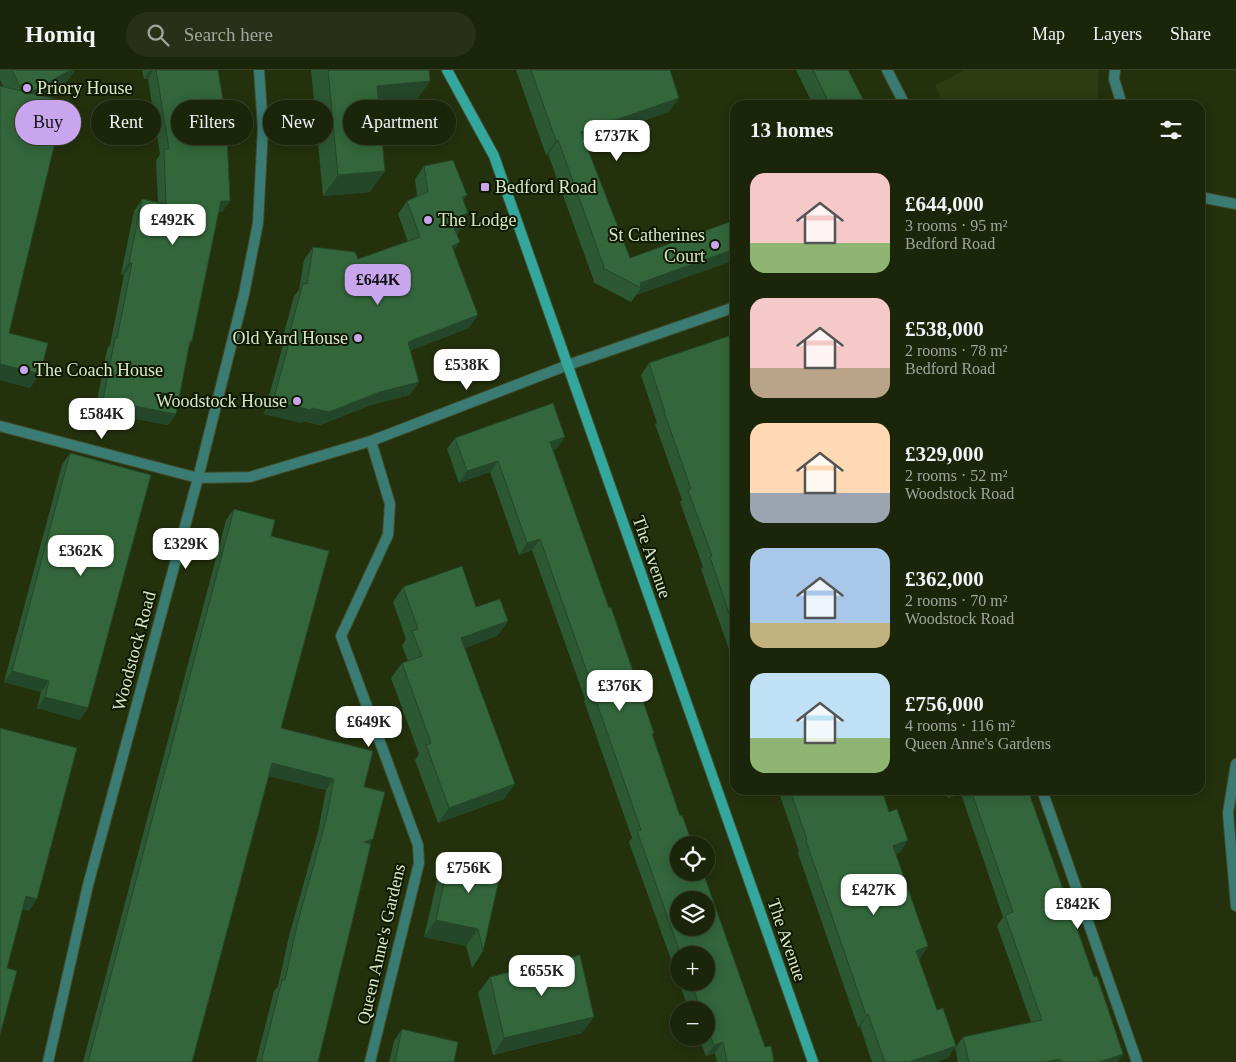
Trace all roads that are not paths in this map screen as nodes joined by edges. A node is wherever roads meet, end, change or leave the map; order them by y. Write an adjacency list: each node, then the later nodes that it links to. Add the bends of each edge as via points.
1 (259, 70): 13 (street, Woodstock Road, via 263,128 258,223 244,294)
2 (447, 70): 10 (main road, The Avenue, via 494,156)
3 (887, 70): 5 (street)
4 (1115, 70): 6 (street, via 1114,79)
5 (902, 100)
6 (1120, 100)
7 (1205, 199): 8 (street)
8 (1236, 204)
9 (730, 310): 10 (street)
10 (568, 365): 12 (street); 19 (main road, The Avenue)
11 (0, 426): 13 (street)
12 (371, 441): 13 (street, via 250,477); 18 (street, Queen Anne's Gardens, via 390,504 388,535 341,636 418,845 419,863)
13 (198, 478): 17 (street, Woodstock Road, via 91,875)
14 (1236, 764): 16 (street, via 1228,812)
15 (1044, 795): 20 (street)
16 (1236, 906)
17 (48, 1062)
18 (370, 1062)
19 (812, 1062)
20 (1138, 1062)

